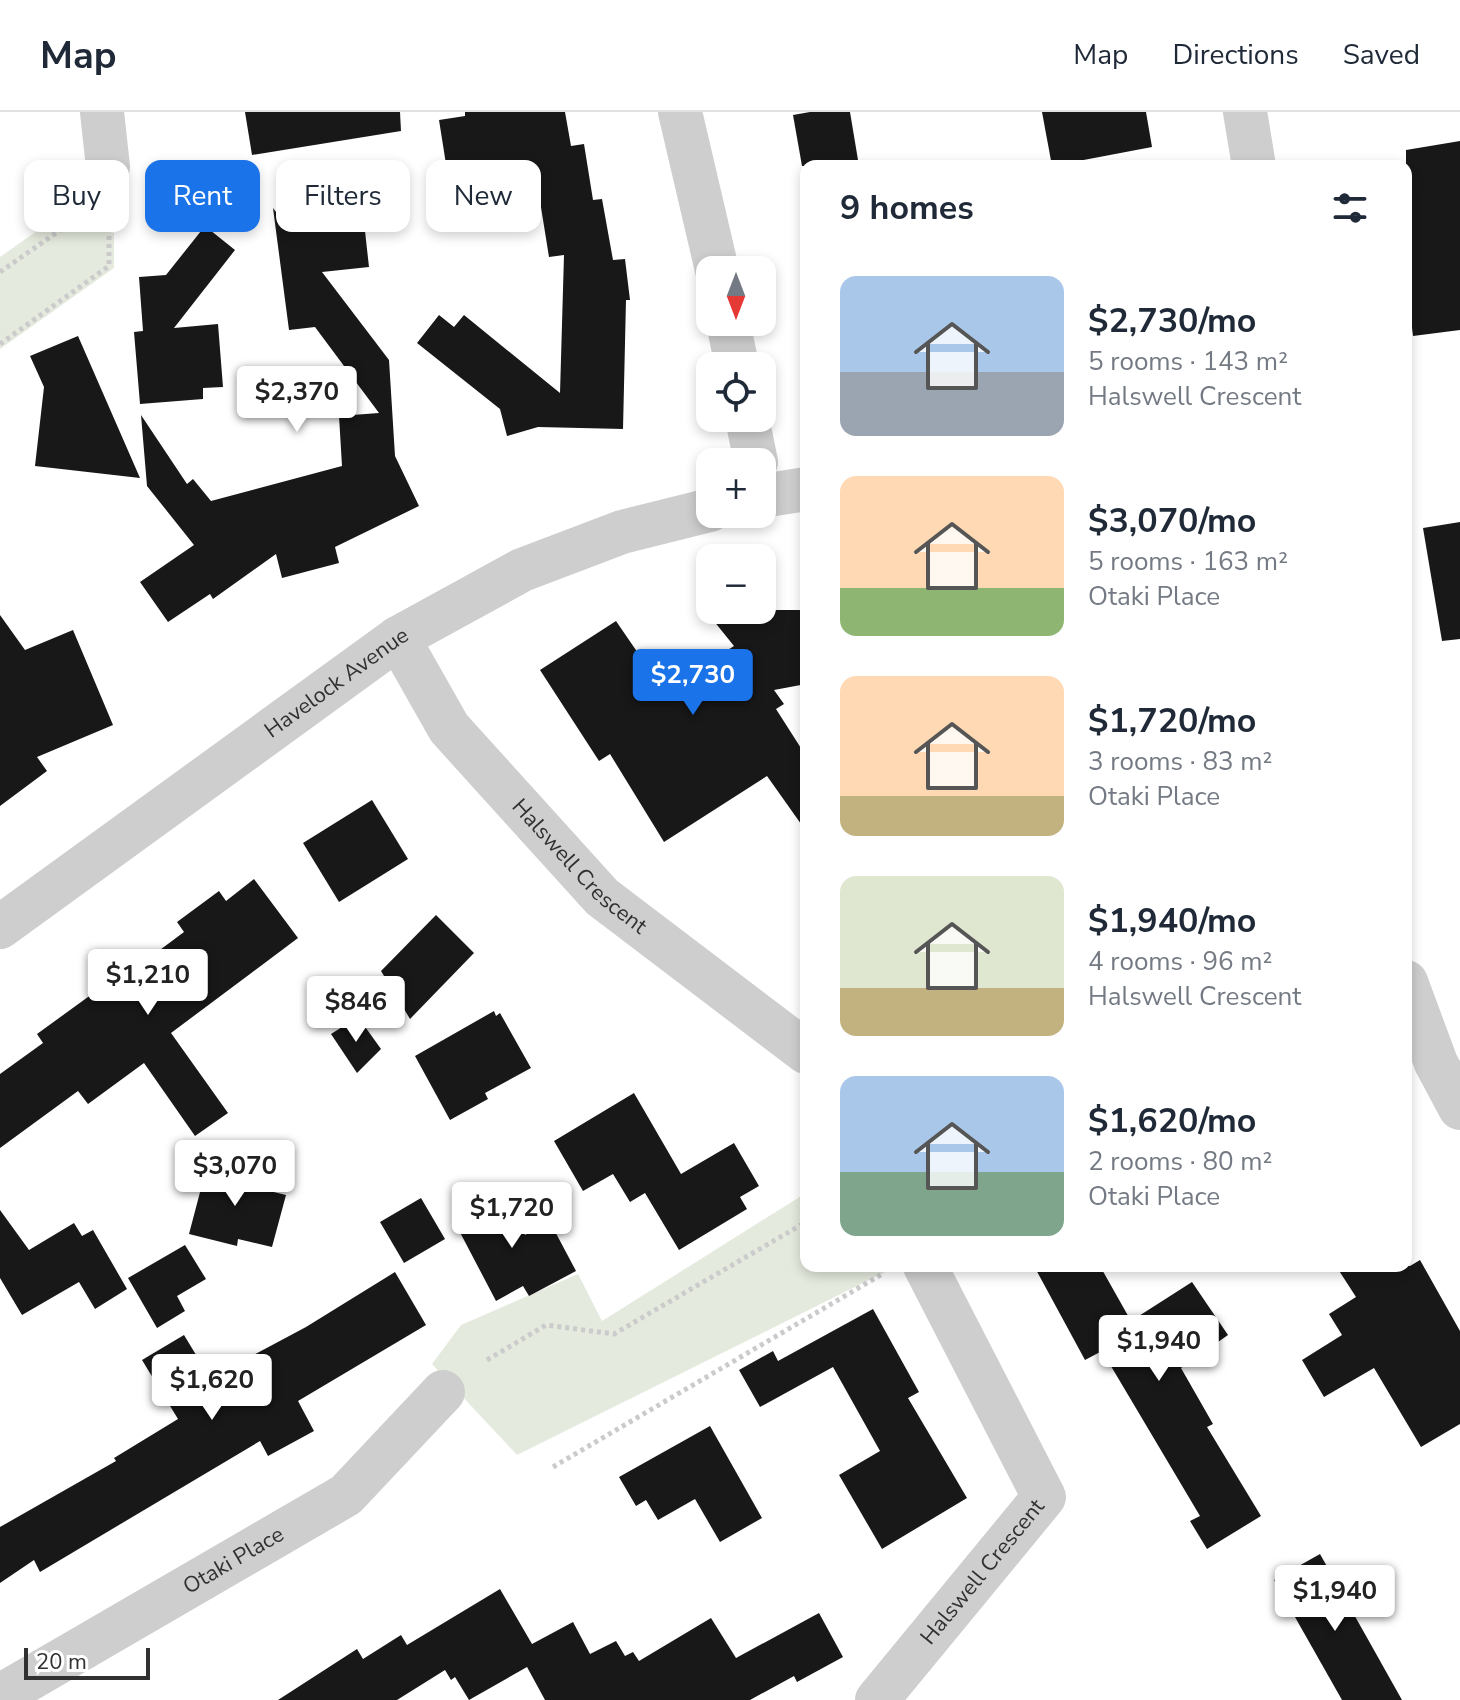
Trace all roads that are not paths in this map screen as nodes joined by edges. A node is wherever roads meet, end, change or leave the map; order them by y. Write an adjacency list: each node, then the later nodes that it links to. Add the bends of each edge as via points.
1 (102, 112): 4 (street)
2 (680, 112): 6 (street)
3 (1245, 112): 5 (street)
4 (107, 160)
5 (1253, 160)
6 (714, 256)
7 (776, 487): 8 (street)
8 (800, 489)
9 (696, 514): 10 (street, Havelock Avenue, via 622,532 522,570)
10 (398, 638): 11 (street, Havelock Avenue); 13 (street, Halswell Crescent, via 449,728 602,897)
11 (0, 927)
12 (1412, 998): 14 (street)
13 (800, 1047)
14 (1460, 1108)
15 (908, 1272): 18 (street, Halswell Crescent, via 1044,1497)
16 (443, 1392): 17 (street, Otaki Place, via 346,1495)
17 (0, 1696)
18 (877, 1700)

